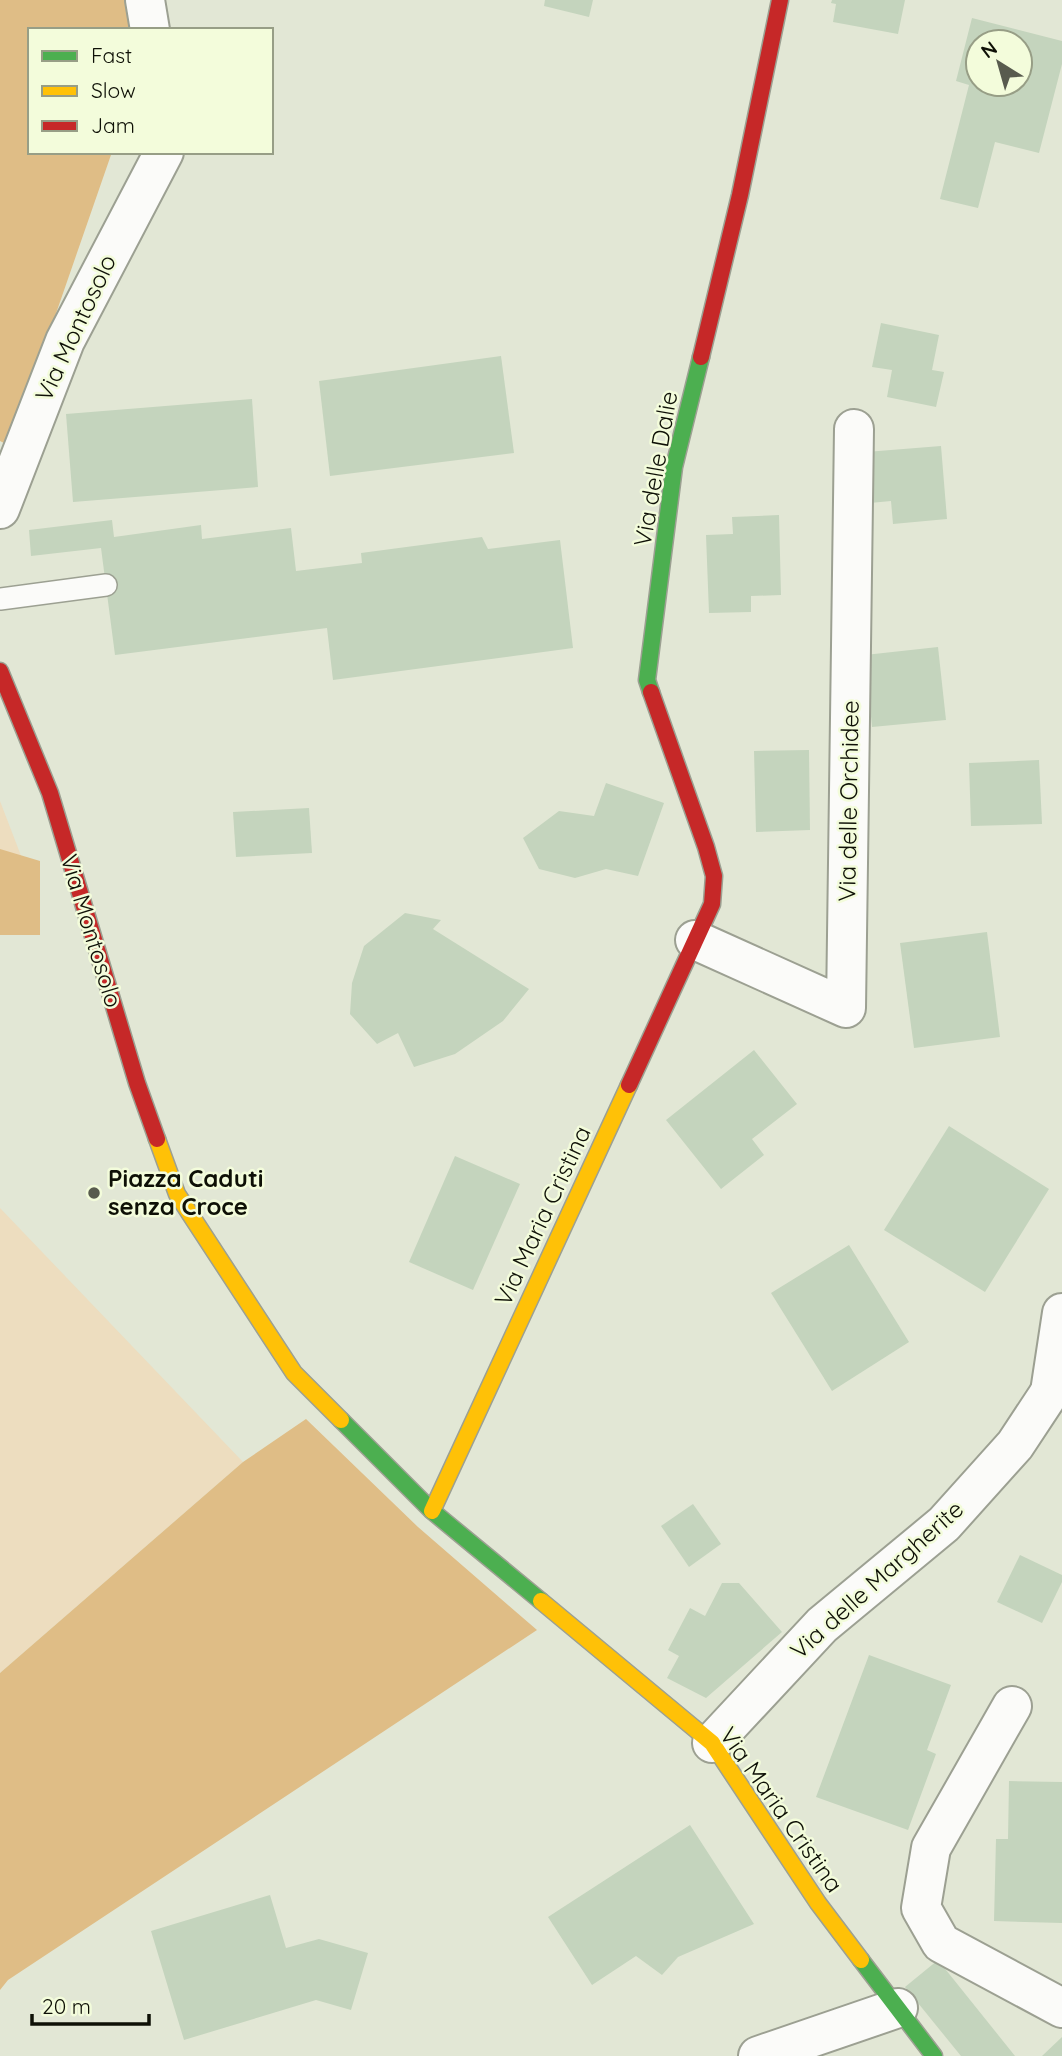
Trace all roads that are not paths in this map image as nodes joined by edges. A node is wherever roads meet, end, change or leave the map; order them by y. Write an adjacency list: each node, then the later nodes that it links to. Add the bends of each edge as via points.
1 (145, 0): 3 (street)
2 (780, 0): 10 (street, Via delle Dalie, via 740,195 674,467 647,680 713,876 712,904)
3 (150, 28)
4 (163, 154): 6 (street, Via Montosolo, via 65,341)
5 (854, 429): 10 (street, Via delle Orchidee, via 845,1008)
6 (0, 509)
7 (106, 585): 8 (lane)
8 (0, 599)
9 (0, 671): 12 (street, Via Montosolo, via 50,793 137,1083 177,1194)
10 (695, 940): 14 (street, Via Maria Cristina)
11 (1062, 1313): 13 (street)
12 (294, 1373): 14 (street, Via Maria Cristina)
13 (1056, 1386): 16 (street, Via delle Margherite, via 1015,1444 944,1524 821,1625)
14 (432, 1511): 16 (street, Via Maria Cristina)
15 (1013, 1706): 18 (street, via 931,1848 921,1908 941,1943)
16 (712, 1743): 17 (street, Via Maria Cristina, via 818,1903)
17 (898, 2008): 19 (street); 20 (street, Via Maria Cristina)
18 (1062, 2008)
19 (758, 2056)
20 (934, 2056)

